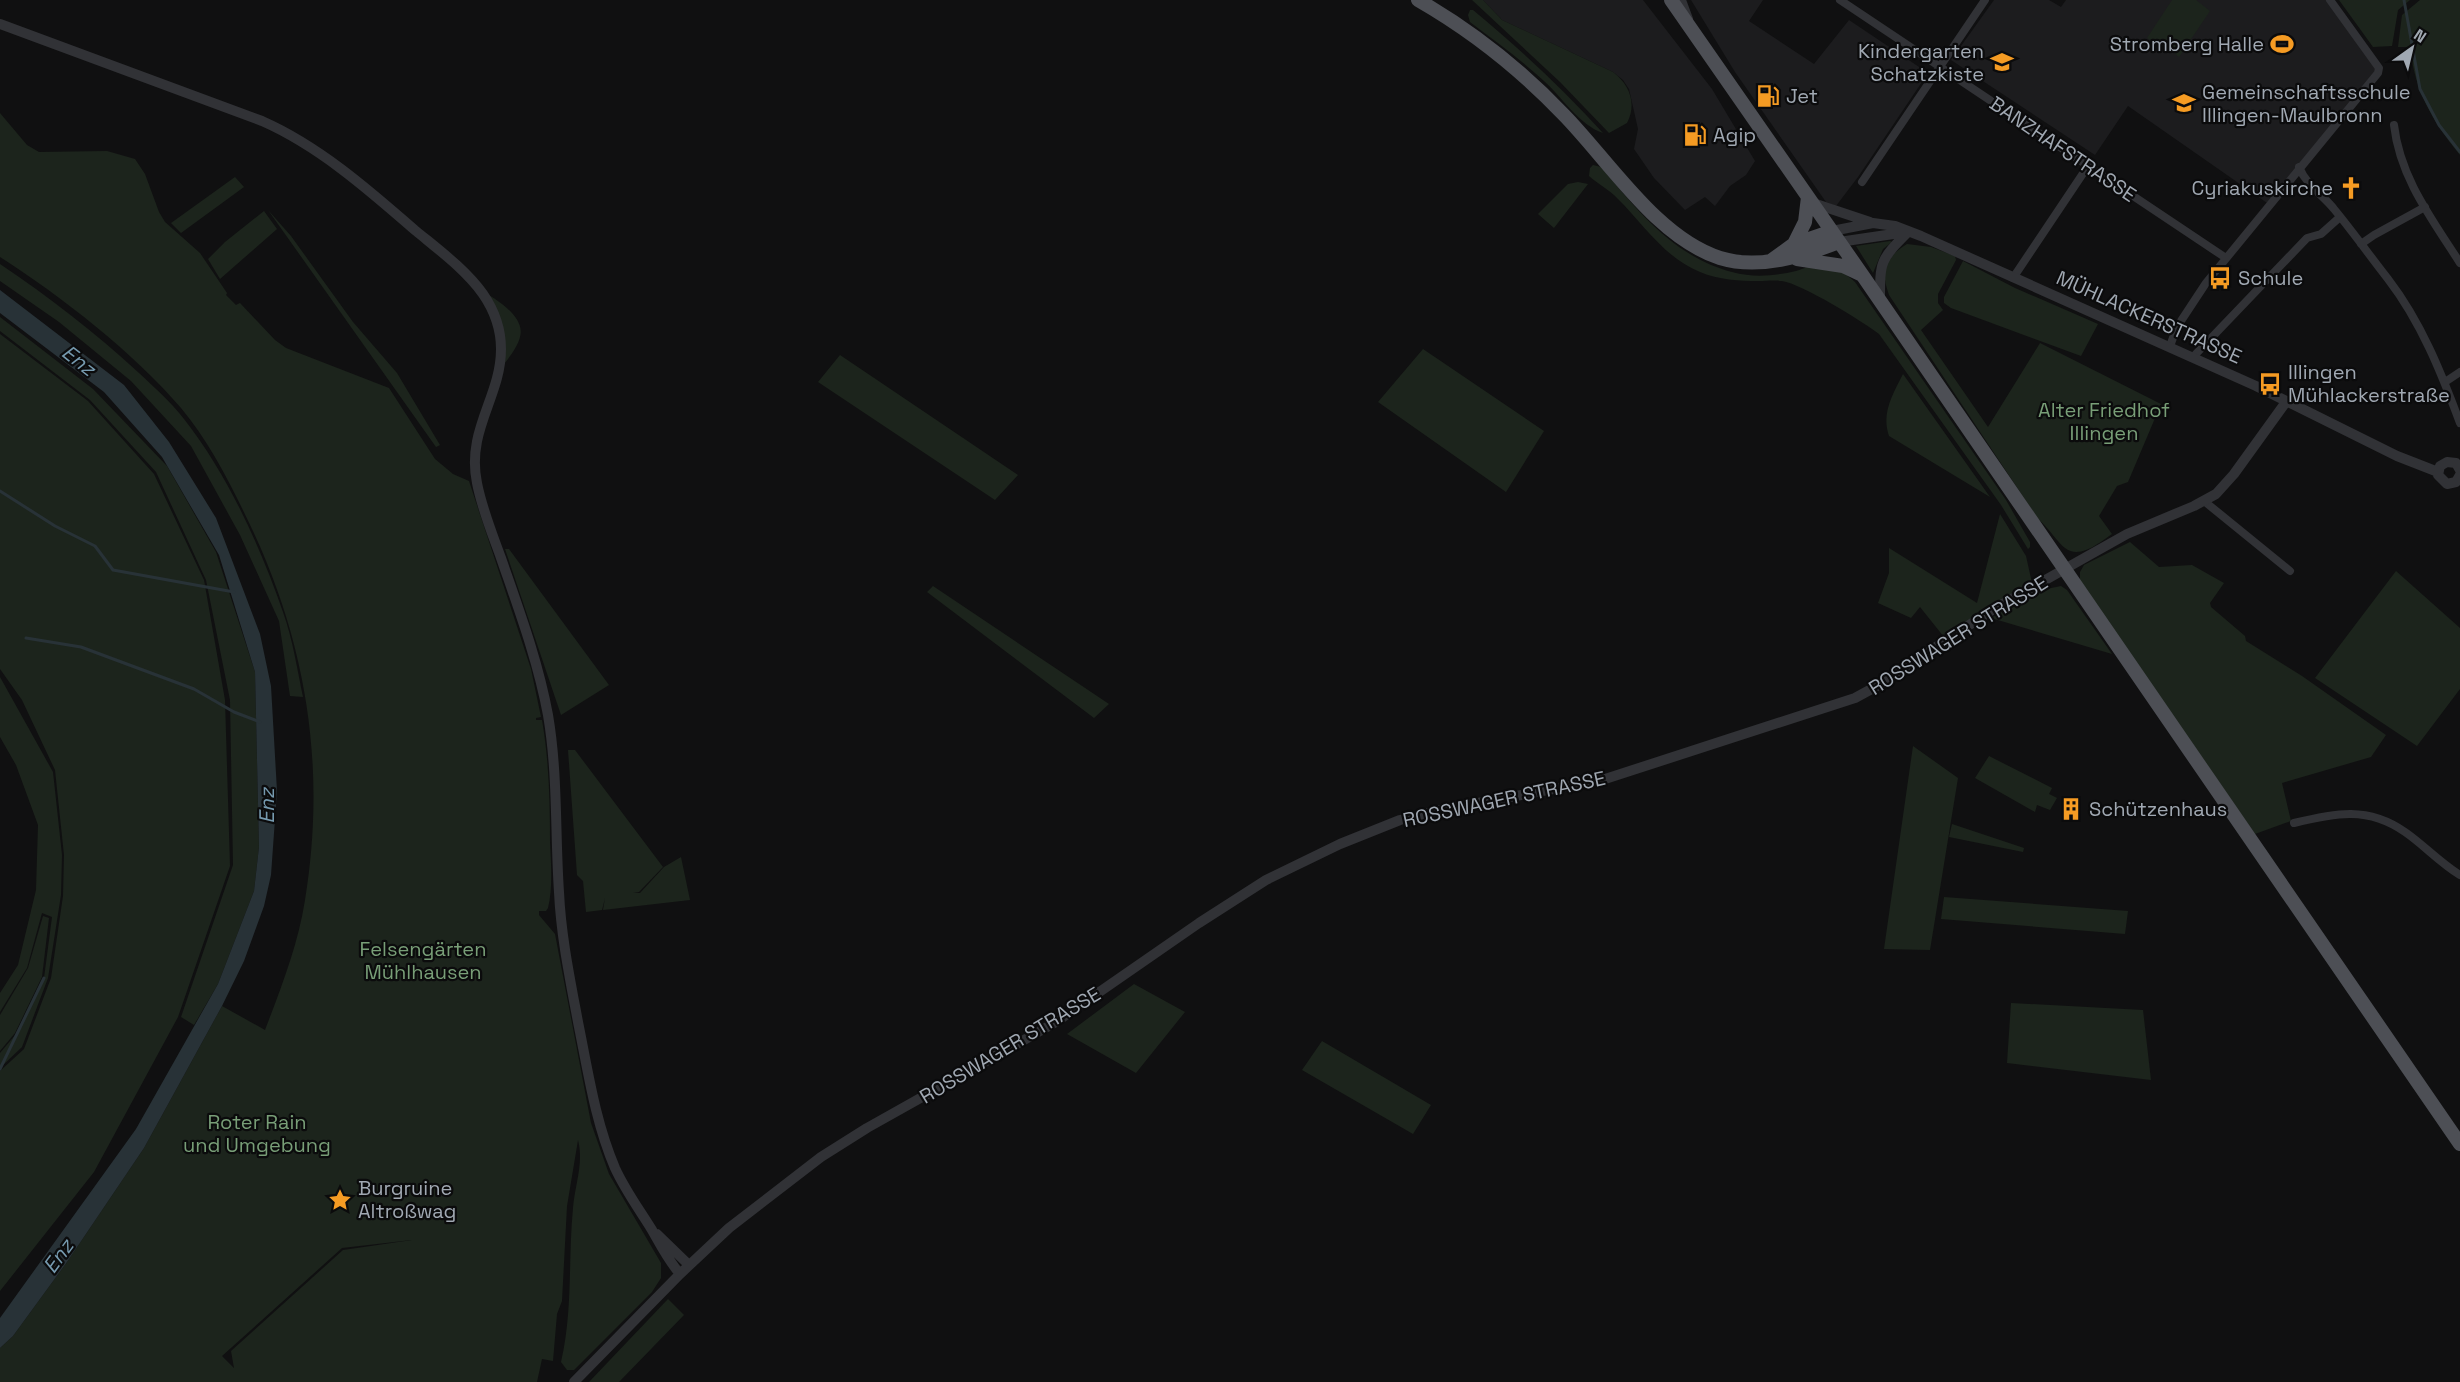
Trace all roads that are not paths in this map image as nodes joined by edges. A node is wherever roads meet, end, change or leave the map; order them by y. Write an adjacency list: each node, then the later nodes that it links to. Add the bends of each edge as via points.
1 (1418, 0): 21 (main road, via 1523,74 1657,217 1690,243 1735,261 1772,260)
2 (1671, 0): 8 (main road)
3 (1682, 0): 8 (street)
4 (1840, 0): 9 (street, BANZHAFSTRASSE)
5 (1985, 0): 9 (street)
6 (2330, 0): 12 (street, via 2379,68)
7 (0, 24): 42 (street, via 227,107 288,134 336,166 424,237 464,273 490,306 500,334 501,358 477,436 476,477 533,652 547,709 556,783 563,932 593,1097 616,1170)
8 (1696, 36): 14 (main road)
9 (1939, 66): 11 (street, BANZHAFSTRASSE); 13 (street)
10 (2394, 125): 15 (street, via 2404,172)
11 (2088, 166): 22 (street, BANZHAFSTRASSE); 25 (street)
12 (2299, 167): 16 (street, via 2303,177); 22 (street)
13 (1862, 182)
14 (1810, 200): 17 (street); 19 (main road); 21 (main road)
15 (2425, 207): 20 (street); 23 (street)
16 (2340, 218): 20 (street); 28 (street, via 2321,234 2307,238)
17 (1873, 223): 18 (street, MÜHLACKERSTRASSE); 19 (street, MÜHLACKERSTRASSE)
18 (1908, 232): 19 (street, MÜHLACKERSTRASSE); 25 (street, MÜHLACKERSTRASSE); 26 (street, via 1882,260)
19 (1836, 237): 21 (main road); 24 (main road)
20 (2361, 244): 30 (street, via 2412,315)
21 (1793, 251): 24 (main road)
22 (2226, 258): 27 (street, via 2185,314)
23 (2460, 263)
24 (1863, 276): 26 (main road)
25 (2013, 278): 27 (street, MÜHLACKERSTRASSE)
26 (1880, 300): 37 (main road)
27 (2170, 346): 28 (street, MÜHLACKERSTRASSE)
28 (2193, 357): 31 (street, MÜHLACKERSTRASSE)
29 (2460, 372): 30 (street)
30 (2445, 382): 32 (street)
31 (2286, 402): 34 (street, MÜHLACKERSTRASSE); 36 (street, ROSSWAGER STRASSE, via 2234,474)
32 (2460, 423)
33 (2460, 469): 34 (street, via 2456,463 2447,462)
34 (2439, 472): 35 (street, MÜHLACKERSTRASSE, via 2443,482)
35 (2458, 482)
36 (2204, 501): 37 (street, ROSSWAGER STRASSE, via 2127,534); 38 (street)
37 (2064, 570): 41 (main road); 43 (street, ROSSWAGER STRASSE, via 1992,610 1877,686 1841,703 1602,780 1400,820 1304,860 1215,912 1056,1022 820,1158)
38 (2290, 572)
39 (2294, 823): 40 (street, via 2350,813 2378,818 2405,832)
40 (2460, 875)
41 (2460, 1144)
42 (652, 1230): 43 (street); 44 (street)
43 (689, 1265): 44 (street, ROSSWAGER STRASSE)
44 (680, 1274): 45 (street, ROSSWAGER STRASSE)
45 (574, 1382)

